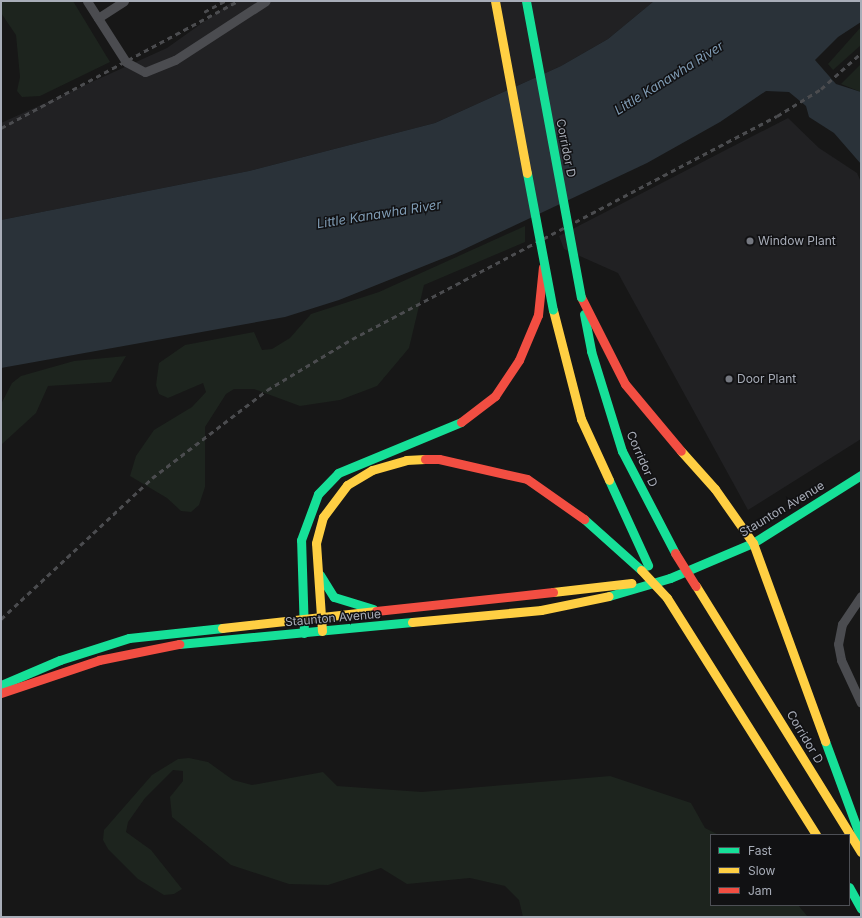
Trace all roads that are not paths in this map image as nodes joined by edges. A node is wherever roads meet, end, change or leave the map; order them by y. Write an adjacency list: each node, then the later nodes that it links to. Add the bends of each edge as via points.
1 (87, 1): 6 (street)
2 (124, 1): 6 (street)
3 (266, 1): 6 (street, via 175,60 145,72 126,62)
4 (495, 1): 7 (main road, bridge)
5 (526, 1): 8 (main road, Corridor D, bridge)
6 (98, 18)
7 (543, 262): 12 (main road, bridge, via 581,420); 17 (main road, via 538,315 519,360 495,396 461,422 338,473 318,494 301,540)
8 (581, 297): 10 (main road, via 625,384 658,426 715,489); 24 (main road, Corridor D, bridge, via 591,351 622,451 675,553)
9 (861, 475): 10 (main road, Staunton Avenue)
10 (753, 542): 13 (main road, Staunton Avenue); 26 (main road)
11 (316, 558): 12 (main road, via 323,517 347,485 372,470 406,460 439,459 527,479 592,524); 15 (main road, via 321,580 334,597 354,606); 16 (main road)
12 (645, 568): 23 (main road, bridge, via 667,598)
13 (670, 578): 15 (main road, Staunton Avenue); 18 (main road, Staunton Avenue, via 604,598 540,610)
14 (861, 596): 22 (street, via 842,624 838,644 841,660)
15 (373, 609): 16 (main road, Staunton Avenue)
16 (320, 614): 17 (main road, Staunton Avenue); 18 (main road)
17 (302, 616): 19 (main road); 20 (main road, Staunton Avenue, via 129,638 60,660)
18 (322, 631): 19 (main road, Staunton Avenue)
19 (304, 633): 21 (main road, Staunton Avenue, via 159,646 99,660)
20 (1, 685)
21 (1, 693)
22 (861, 703)
23 (815, 834)
24 (850, 834)
25 (850, 834): 27 (main road, Corridor D, bridge)
26 (861, 839)
27 (861, 852)
28 (850, 889): 29 (main road)
29 (861, 909)

